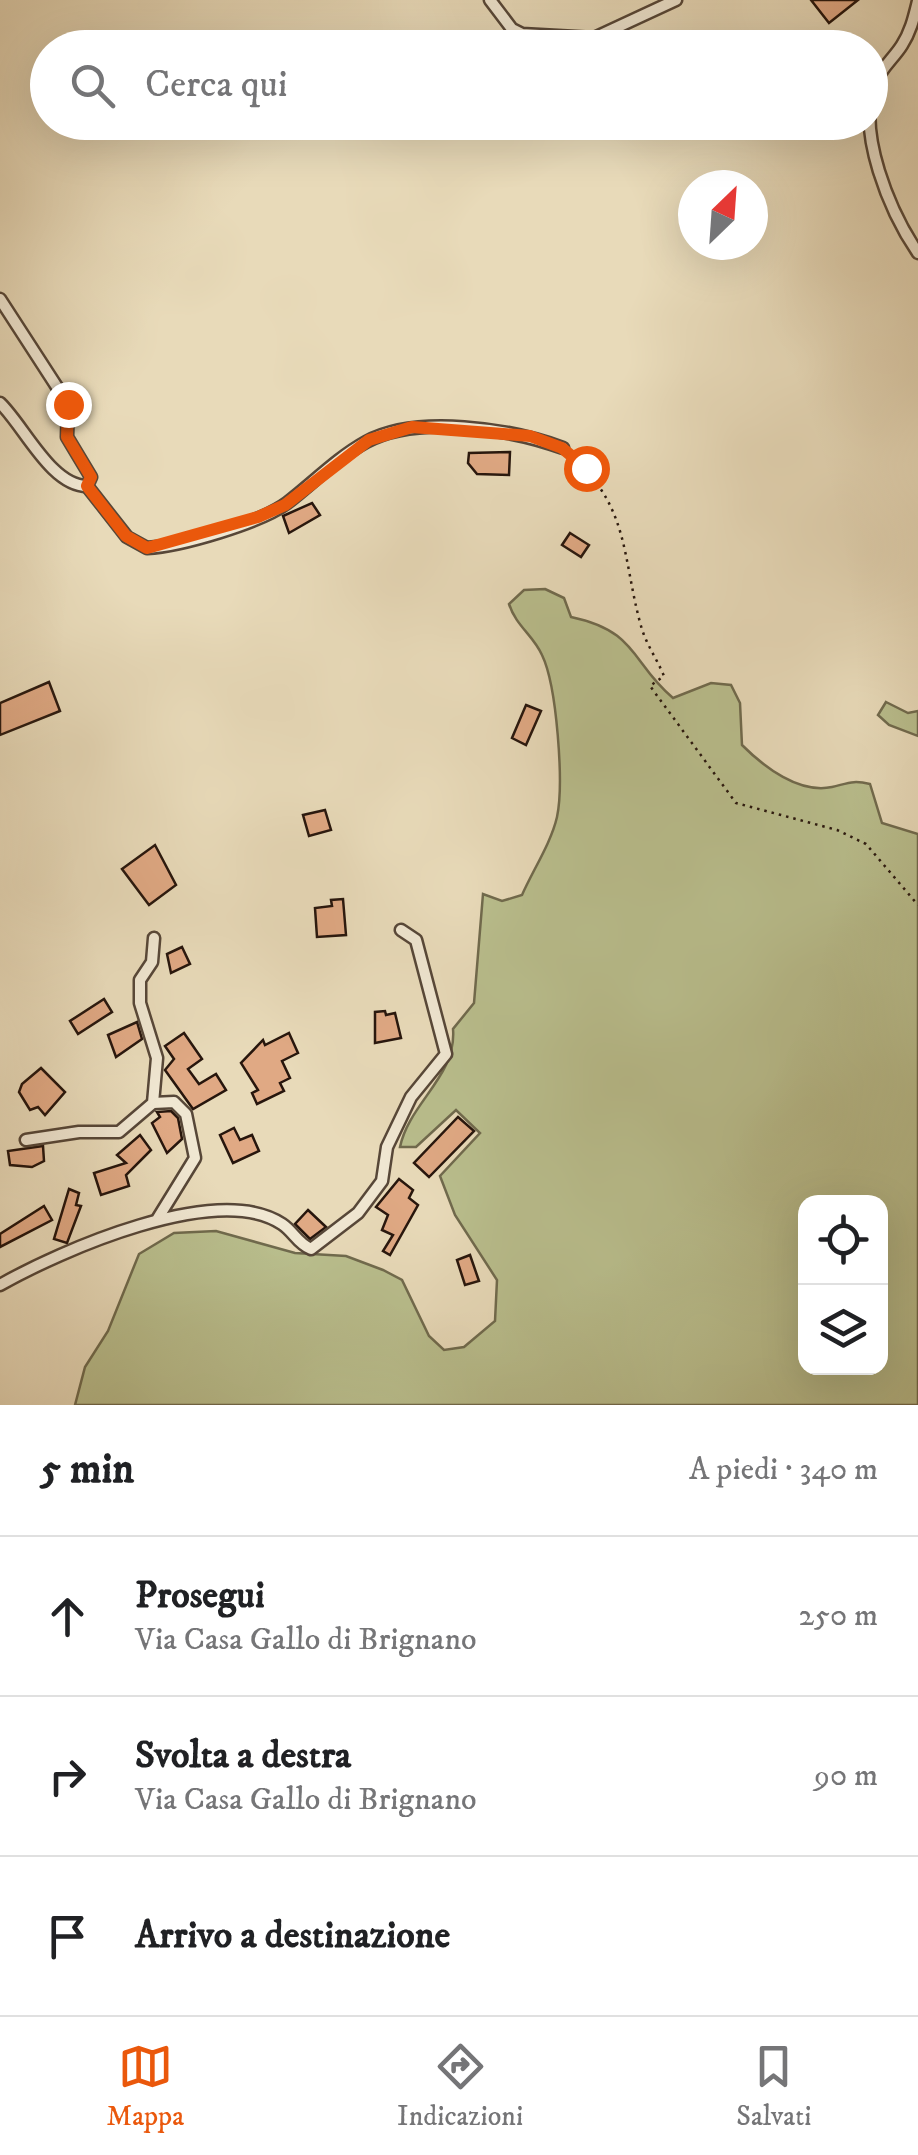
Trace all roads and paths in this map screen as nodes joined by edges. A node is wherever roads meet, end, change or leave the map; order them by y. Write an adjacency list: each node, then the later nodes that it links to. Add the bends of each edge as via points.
1 (490, 0): 4 (street)
2 (676, 0): 5 (street)
3 (918, 1): 6 (street, via 912,27)
4 (516, 30)
5 (611, 30)
6 (888, 62)
7 (874, 140): 8 (street, via 894,211)
8 (918, 253)
9 (0, 299): 12 (street, via 68,404 67,437 91,477)
10 (0, 402): 12 (street, via 60,475)
11 (562, 448): 12 (street, via 516,434 412,427 369,440 285,505 161,547 147,548 126,536); 13 (path, via 586,468 621,522 640,620 664,676 650,686 736,804 866,844)
12 (87, 486)
13 (918, 905)
14 (401, 930): 18 (street, via 416,940 446,1054 411,1097 386,1147 382,1181 358,1212 311,1249 282,1224 246,1214)
15 (154, 938): 16 (street, via 152,962 140,980 157,1058)
16 (153, 1102): 17 (street, via 119,1132); 18 (street, via 174,1102 186,1114 195,1158)
17 (26, 1140)
18 (157, 1219): 19 (street, via 86,1243)
19 (0, 1286)

